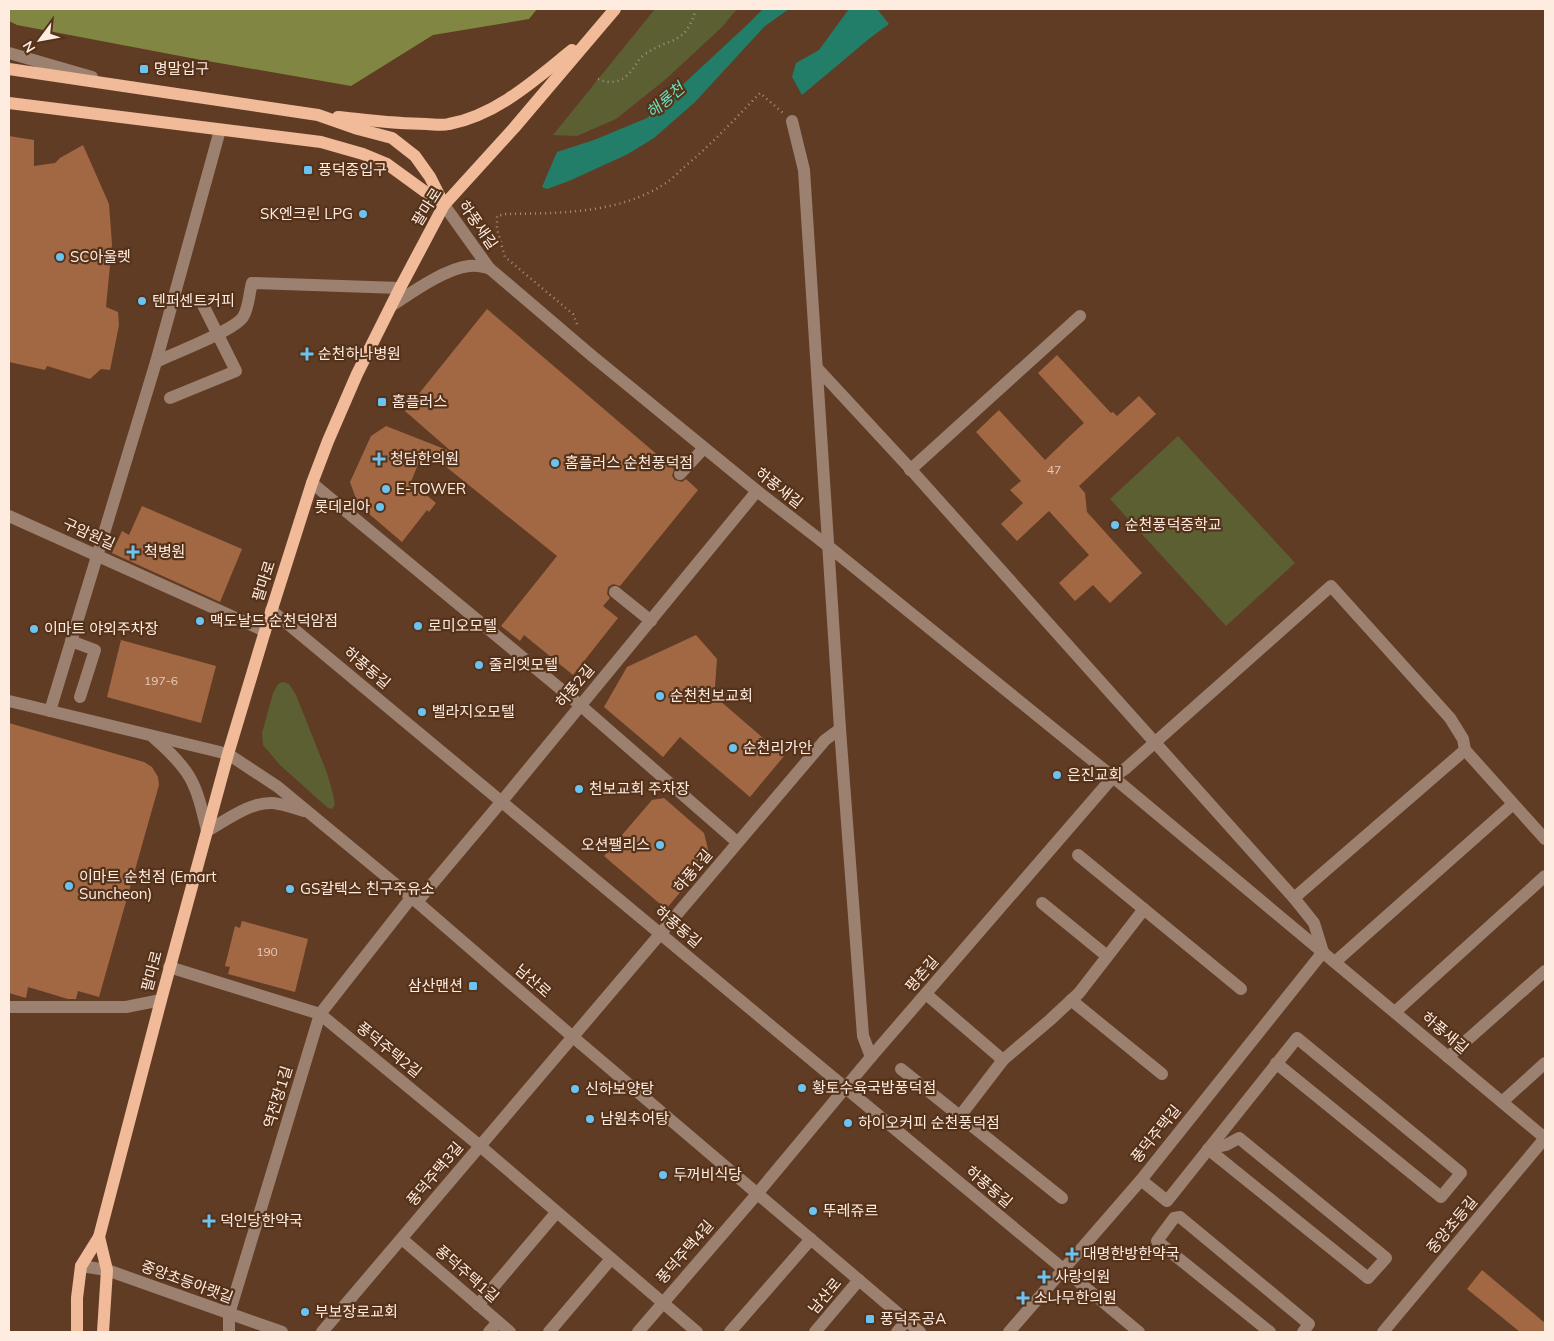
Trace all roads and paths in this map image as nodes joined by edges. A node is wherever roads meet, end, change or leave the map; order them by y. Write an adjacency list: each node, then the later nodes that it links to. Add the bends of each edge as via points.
1 (614, 9): 3 (main road, 팔마로)
2 (696, 9): 6 (path, via 684,33 650,50 621,80 611,83)
3 (598, 29): 9 (main road, via 504,102 473,118 447,124 408,124); 12 (main road, 팔마로)
4 (9, 53): 7 (street)
5 (9, 69): 7 (main road)
6 (598, 79)
7 (116, 84): 9 (main road)
8 (9, 103): 11 (main road)
9 (318, 115): 12 (main road, via 392,138 415,156)
10 (792, 122): 18 (path, via 760,93 706,149 666,183 638,197 606,207 567,213 497,216 505,257 572,314); 21 (street, via 804,170)
11 (220, 130): 12 (main road, via 321,142 363,154 387,164); 20 (street)
12 (444, 205): 13 (street, 하풍새길); 14 (main road, 팔마로)
13 (489, 268): 16 (street, via 469,266 454,270); 23 (street, 하풍새길)
14 (400, 288): 16 (main road, 팔마로); 19 (street, via 252,283 245,314 239,322)
15 (203, 305): 19 (street)
16 (391, 306): 26 (main road, 팔마로, via 357,374)
17 (1080, 316): 24 (street)
18 (580, 330)
19 (218, 334): 20 (street); 22 (street, via 236,371)
20 (156, 362): 30 (street)
21 (817, 368): 24 (street); 29 (street)
22 (170, 398)
23 (704, 448): 25 (street); 27 (street, 하풍새길)
24 (910, 470): 42 (street)
25 (680, 474)
26 (312, 483): 32 (main road, 팔마로); 38 (street)
27 (757, 491): 29 (street, 하풍새길); 33 (street, 하풍2길)
28 (9, 516): 30 (street, 구암원길)
29 (828, 546): 40 (street); 45 (street, 하풍새길)
30 (97, 556): 34 (street, 구암원길); 35 (street)
31 (615, 592): 33 (street)
32 (271, 610): 34 (main road, 팔마로); 46 (street, 하풍동길)
33 (650, 621): 38 (street, 하풍2길)
34 (265, 631): 44 (main road, 팔마로)
35 (71, 641): 36 (street, via 95,650); 39 (street)
36 (80, 697)
37 (9, 701): 39 (street)
38 (580, 705): 46 (street, 하풍2길); 51 (street)
39 (50, 711): 41 (street)
40 (840, 729): 51 (street, 하풍1길, via 825,740); 72 (street, via 863,1036)
41 (152, 736): 44 (street); 49 (street, via 192,779)
42 (1154, 743): 43 (street, 평촌길, via 1330,586 1450,718 1463,739); 45 (street, 평촌길); 54 (street)
43 (1465, 750): 47 (street); 54 (street)
44 (228, 754): 48 (street, 남산로, via 278,787); 49 (main road, 팔마로)
45 (1113, 777): 59 (street, 하풍새길); 65 (street, 평촌길)
46 (502, 802): 55 (street, 하풍2길); 58 (street, 하풍동길)
47 (1513, 804): 50 (street); 61 (street)
48 (311, 814): 49 (street, via 272,803 256,805); 55 (street, 남산로)
49 (207, 831): 62 (main road, 팔마로)
50 (1545, 839)
51 (737, 842): 58 (street, 하풍1길)
52 (1078, 855): 57 (street)
53 (1545, 876): 69 (street)
54 (1294, 898): 59 (street, via 1314,923)
55 (414, 900): 70 (street, 역전장1길); 71 (street, 남산로)
56 (1042, 903): 60 (street)
57 (1144, 910): 60 (street); 64 (street)
58 (661, 934): 71 (street, 하풍1길); 79 (street, 하풍동길)
59 (1323, 952): 61 (street, 하풍새길); 85 (street, 풍덕주택길)
60 (1107, 956): 67 (street)
61 (1335, 962): 69 (street, 하풍새길)
62 (170, 968): 66 (main road, 팔마로); 70 (street, 풍덕주택2길)
63 (1545, 971): 73 (street)
64 (1241, 989)
65 (926, 994): 72 (street, 평촌길); 74 (street)
66 (161, 1000): 68 (street, via 126,1007); 91 (main road, 팔마로)
67 (1071, 1000): 74 (street); 78 (street)
68 (9, 1007)
69 (1395, 1012): 73 (street, 하풍새길)
70 (320, 1014): 83 (street, 풍덕주택2길); 101 (street, 역전장1길)
71 (573, 1037): 83 (street, 풍덕주택3길); 86 (street, 남산로)
72 (871, 1057): 79 (street, 평촌길)
73 (1448, 1057): 80 (street, 하풍새길)
74 (1004, 1060): 81 (street)
75 (1276, 1063): 75 (street, via 1297,1038 1461,1174 1441,1197); 84 (street)
76 (1545, 1063): 80 (street)
77 (902, 1069): 81 (street)
78 (1162, 1074)
79 (846, 1088): 86 (street, 평촌길); 97 (street, 하풍동길)
80 (1502, 1102): 82 (street, 하풍새길)
81 (960, 1116): 87 (street)
82 (1545, 1138): 122 (street, 중앙초등길)
83 (480, 1146): 89 (street, 풍덕주택2길); 92 (street, 풍덕주택3길)
84 (1208, 1148): 84 (street, via 1368,1278 1386,1258 1240,1138 1226,1146); 88 (street)
85 (1141, 1180): 88 (street); 97 (street, 풍덕주택길)
86 (757, 1194): 93 (street, 남산로); 99 (street, 풍덕주택4길)
87 (1062, 1198)
88 (1166, 1201): 90 (street)
89 (556, 1213): 94 (street, 풍덕주택2길); 100 (street)
90 (1174, 1218): 120 (street, via 1157,1240); 121 (street, via 1180,1216 1309,1324)
91 (99, 1237): 95 (main road, 팔마로); 96 (main road, 팔마로)
92 (402, 1239): 100 (street, 풍덕주택1길); 108 (street, 풍덕주택3길)
93 (811, 1239): 98 (street, 남산로); 114 (street)
94 (611, 1259): 99 (street, 풍덕주택2길); 111 (street)
95 (81, 1266): 96 (street, 중앙초등아랫길); 104 (main road, 팔마로, via 77,1298)
96 (107, 1270): 101 (street, 중앙초등아랫길); 105 (main road, 팔마로)
97 (1064, 1270): 118 (street, 풍덕주택길); 119 (street, 하풍동길)
98 (859, 1280): 102 (street, 남산로); 115 (street, 남산로)
99 (663, 1302): 112 (street, 풍덕주택4길); 113 (street, 풍덕주택2길)
100 (478, 1305): 103 (street, 풍덕주택1길)
101 (229, 1314): 106 (street, 역전장1길); 107 (street, 중앙초등아랫길)
102 (907, 1320): 116 (street); 117 (street, 남산로)
103 (498, 1322): 109 (street); 110 (street, 풍덕주택1길)
104 (78, 1332)
105 (103, 1332)
106 (229, 1332)
107 (282, 1332)
108 (322, 1332)
109 (489, 1332)
110 (510, 1332)
111 (549, 1332)
112 (638, 1332)
113 (697, 1332)
114 (730, 1332)
115 (815, 1332)
116 (897, 1332)
117 (920, 1332)
118 (1009, 1332)
119 (1139, 1332)
120 (1270, 1332)
121 (1302, 1332)
122 (1384, 1332)

